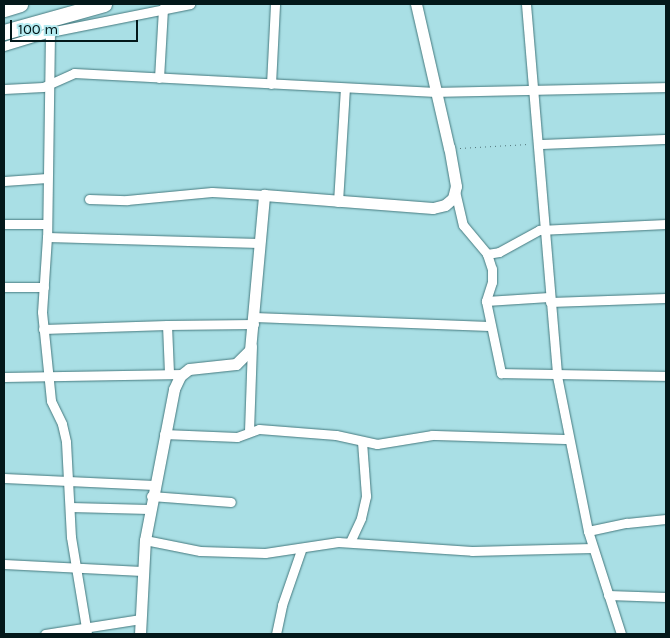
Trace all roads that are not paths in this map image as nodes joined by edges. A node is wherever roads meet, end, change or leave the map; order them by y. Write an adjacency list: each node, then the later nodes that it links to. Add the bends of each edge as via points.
1 (20, 4): 8 (highway)
2 (104, 4): 9 (highway)
3 (190, 4): 7 (street)
4 (274, 4): 14 (street)
5 (416, 4): 19 (street)
6 (526, 4): 18 (street)
7 (163, 8): 10 (street); 12 (street)
8 (4, 9)
9 (4, 32)
10 (50, 32): 11 (street); 13 (street)
11 (4, 46)
12 (159, 78): 13 (street, via 74,73); 14 (street)
13 (50, 84): 17 (street); 22 (street)
14 (271, 84): 16 (street)
15 (666, 87): 18 (street)
16 (345, 88): 19 (street); 27 (street)
17 (4, 89)
18 (534, 90): 19 (street); 21 (street)
19 (436, 92): 24 (street)
20 (666, 139): 21 (street)
21 (540, 144): 31 (street)
22 (47, 178): 23 (street); 29 (street)
23 (4, 181)
24 (456, 191): 27 (street, via 452,201 436,208); 34 (street, via 466,230)
25 (264, 195): 26 (street, via 212,192); 27 (street); 33 (street)
26 (89, 200)
27 (338, 202)
28 (4, 224): 29 (street)
29 (46, 224): 32 (street)
30 (666, 224): 31 (street)
31 (544, 230): 34 (street, via 535,231 504,249); 38 (street)
32 (46, 237): 33 (street); 36 (street)
33 (259, 243): 40 (street)
34 (487, 254): 39 (street, via 493,278)
35 (4, 287): 36 (street)
36 (44, 287): 43 (street)
37 (666, 298): 38 (street)
38 (550, 300): 39 (street); 48 (street)
39 (486, 301): 42 (street)
40 (254, 321): 41 (street); 42 (street); 44 (street)
41 (167, 324): 43 (street); 45 (street)
42 (489, 326): 48 (street, via 501,373)
43 (43, 329): 47 (street)
44 (252, 346): 46 (street, via 246,358 236,364 196,367); 51 (street)
45 (168, 372): 46 (street); 47 (street)
46 (182, 374): 52 (street, via 174,389)
47 (46, 376): 50 (street); 56 (street, via 51,401 64,432)
48 (557, 376): 49 (street); 53 (street)
49 (666, 376)
50 (4, 377)
51 (249, 431): 52 (street, via 238,436); 54 (street, via 259,429 336,436)
52 (164, 434): 57 (street)
53 (568, 439): 54 (street, via 432,435 385,443); 62 (street)
54 (362, 442): 64 (street, via 366,496 361,518)
55 (4, 478): 56 (street)
56 (70, 481): 57 (street); 59 (street)
57 (152, 490): 58 (street); 60 (street)
58 (231, 502)
59 (70, 508): 60 (street); 68 (street)
60 (149, 509): 63 (street)
61 (666, 519): 62 (street)
62 (588, 531): 65 (street)
63 (145, 540): 66 (street, via 200,551 265,554); 69 (street)
64 (350, 542): 65 (street, via 472,551); 66 (street)
65 (593, 548): 70 (street)
66 (301, 550): 76 (street, via 282,605)
67 (4, 564): 68 (street)
68 (77, 567): 69 (street); 73 (street)
69 (142, 571): 72 (street)
70 (608, 595): 71 (street); 77 (street)
71 (666, 596)
72 (141, 619): 73 (street); 75 (street)
73 (87, 630): 74 (street)
74 (45, 634)
75 (140, 634)
76 (276, 634)
77 (621, 634)

